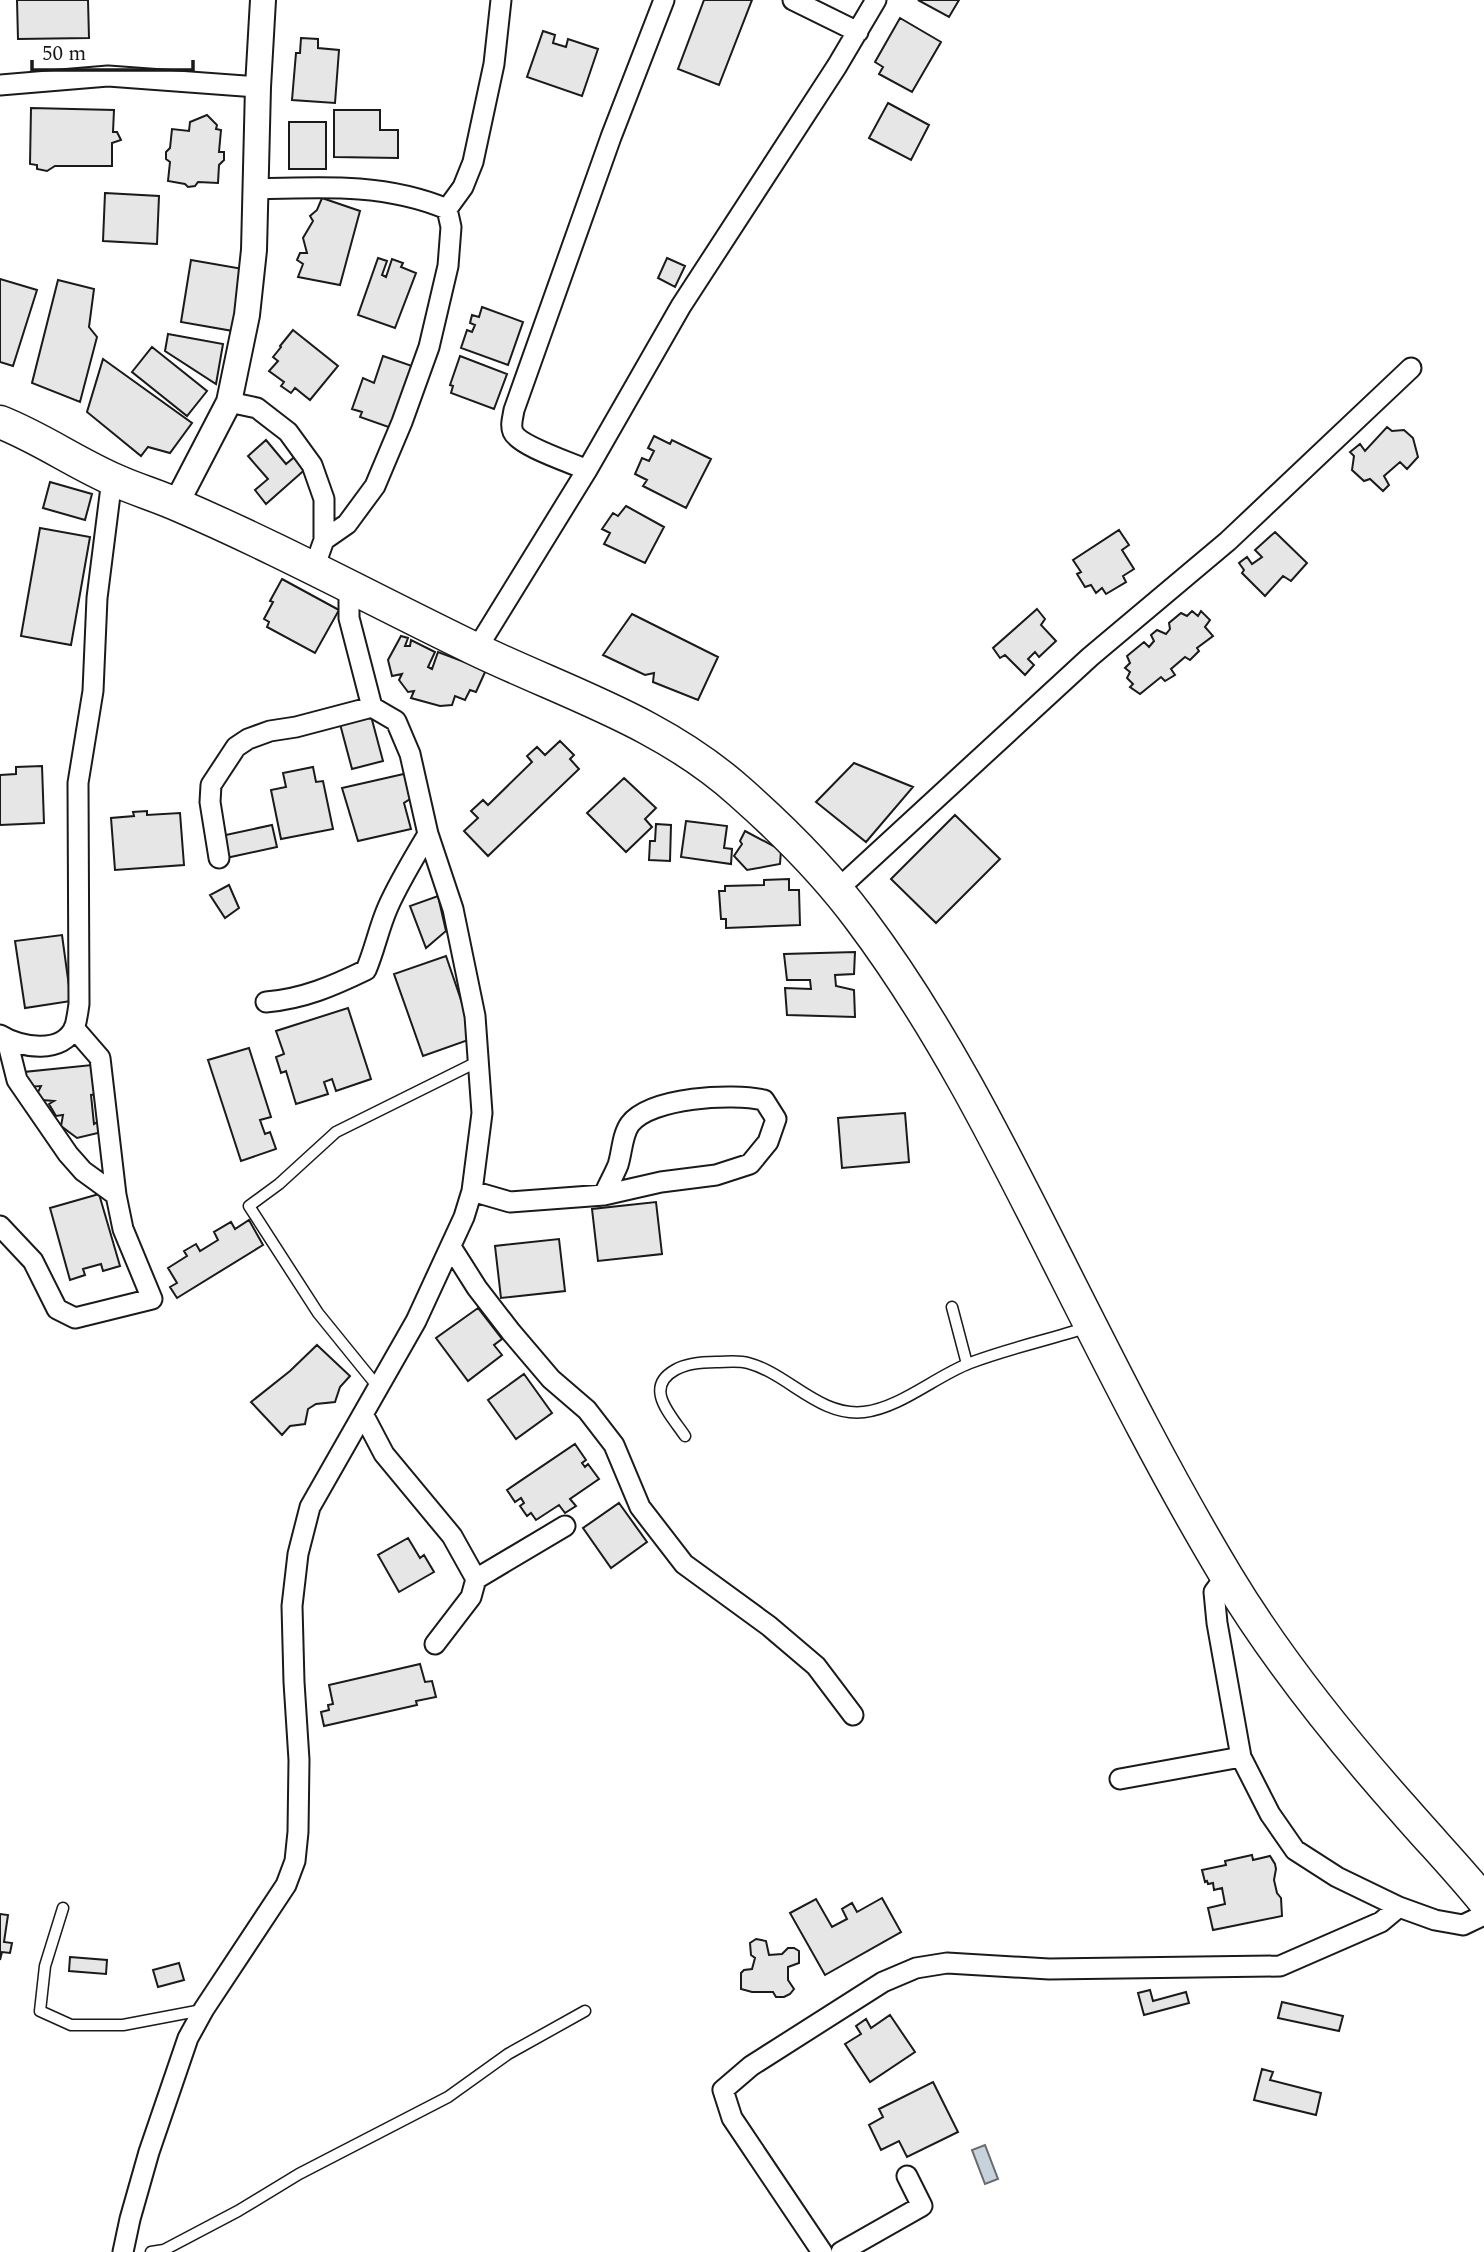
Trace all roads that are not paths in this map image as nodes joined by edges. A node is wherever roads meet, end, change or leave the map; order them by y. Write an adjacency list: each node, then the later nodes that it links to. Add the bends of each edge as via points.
1 (263, 0): 8 (street)
2 (501, 0): 10 (street, via 494,64 473,162)
3 (664, 0): 14 (street, via 512,418 514,435 524,442)
4 (793, 0): 6 (street)
5 (876, 0): 6 (street)
6 (858, 32): 14 (street, via 681,306)
7 (0, 85): 8 (street, via 108,76)
8 (258, 87): 9 (street)
9 (256, 189): 10 (street, via 390,191); 12 (street, via 247,315)
10 (447, 209): 17 (street, via 452,227 449,266 429,347 402,422 375,486)
11 (1411, 368): 23 (street, via 1228,541 1090,657)
12 (229, 402): 16 (street); 17 (street, via 257,408 288,432 312,465 324,499)
13 (0, 422): 15 (highway)
14 (587, 470): 19 (street)
15 (112, 479): 16 (highway); 25 (street, via 97,598 93,691 78,783 79,1004)
16 (176, 504): 17 (highway)
17 (319, 554): 18 (highway)
18 (349, 586): 19 (highway); 20 (street, via 349,618)
19 (476, 650): 23 (highway, via 601,703 662,736 737,789)
20 (372, 707): 21 (street, via 396,721 410,754); 22 (street, via 270,731 236,747 211,785)
21 (428, 834): 24 (street, via 386,910 366,970 308,995); 27 (street, via 453,909 475,1016)
22 (219, 858)
23 (837, 890): 34 (highway, via 888,958 951,1058)
24 (266, 1002)
25 (74, 1028): 26 (street, via 62,1040 44,1046 22,1045); 29 (street, via 100,1058)
26 (4, 1037): 29 (street, via 17,1080 68,1154)
27 (479, 1061): 28 (street, via 482,1113); 36 (lane, via 336,1132 248,1206 318,1313)
28 (472, 1191): 30 (street, via 510,1202); 32 (street)
29 (116, 1195): 31 (street, via 123,1229 152,1299 75,1318 57,1309 33,1261)
30 (604, 1195): 30 (street, via 716,1175 750,1164 768,1142 776,1119 764,1100 744,1096 662,1105 644,1112 629,1126)
31 (0, 1226)
32 (451, 1247): 36 (street); 43 (street, via 510,1332 551,1379 587,1410 614,1445 640,1507 684,1564 816,1666)
33 (952, 1307): 35 (lane)
34 (1091, 1326): 35 (lane); 40 (highway)
35 (967, 1364): 38 (lane, via 887,1406 852,1413 835,1410 746,1362 682,1366 659,1385 660,1397)
36 (378, 1387): 37 (street)
37 (363, 1414): 41 (street, via 384,1454 452,1536); 50 (street, via 310,1507 298,1554 292,1606 299,1760 295,1861 286,1885)
38 (685, 1436)
39 (565, 1526): 41 (street)
40 (1226, 1576): 44 (street, via 1214,1592); 46 (highway, via 1336,1730)
41 (476, 1579): 42 (street, via 471,1597)
42 (435, 1644)
43 (853, 1715)
44 (1241, 1757): 45 (street); 47 (street, via 1270,1814 1295,1850)
45 (1120, 1779)
46 (1484, 1901)
47 (1399, 1907): 49 (street, via 1463,1925); 55 (street, via 1381,1922 1280,1966 1049,1969 947,1963 916,1968 883,1982 751,2066 723,2090 732,2118)
48 (63, 1908): 50 (lane, via 45,1966 40,2011 71,2025 123,2025)
49 (1484, 1915)
50 (204, 2009): 53 (street, via 188,2038 149,2152)
51 (585, 2011): 54 (lane, via 508,2054 448,2096 226,2218 164,2250)
52 (907, 2176): 56 (street, via 922,2206)
53 (123, 2252)
54 (151, 2252)
55 (822, 2252)
56 (841, 2252)

